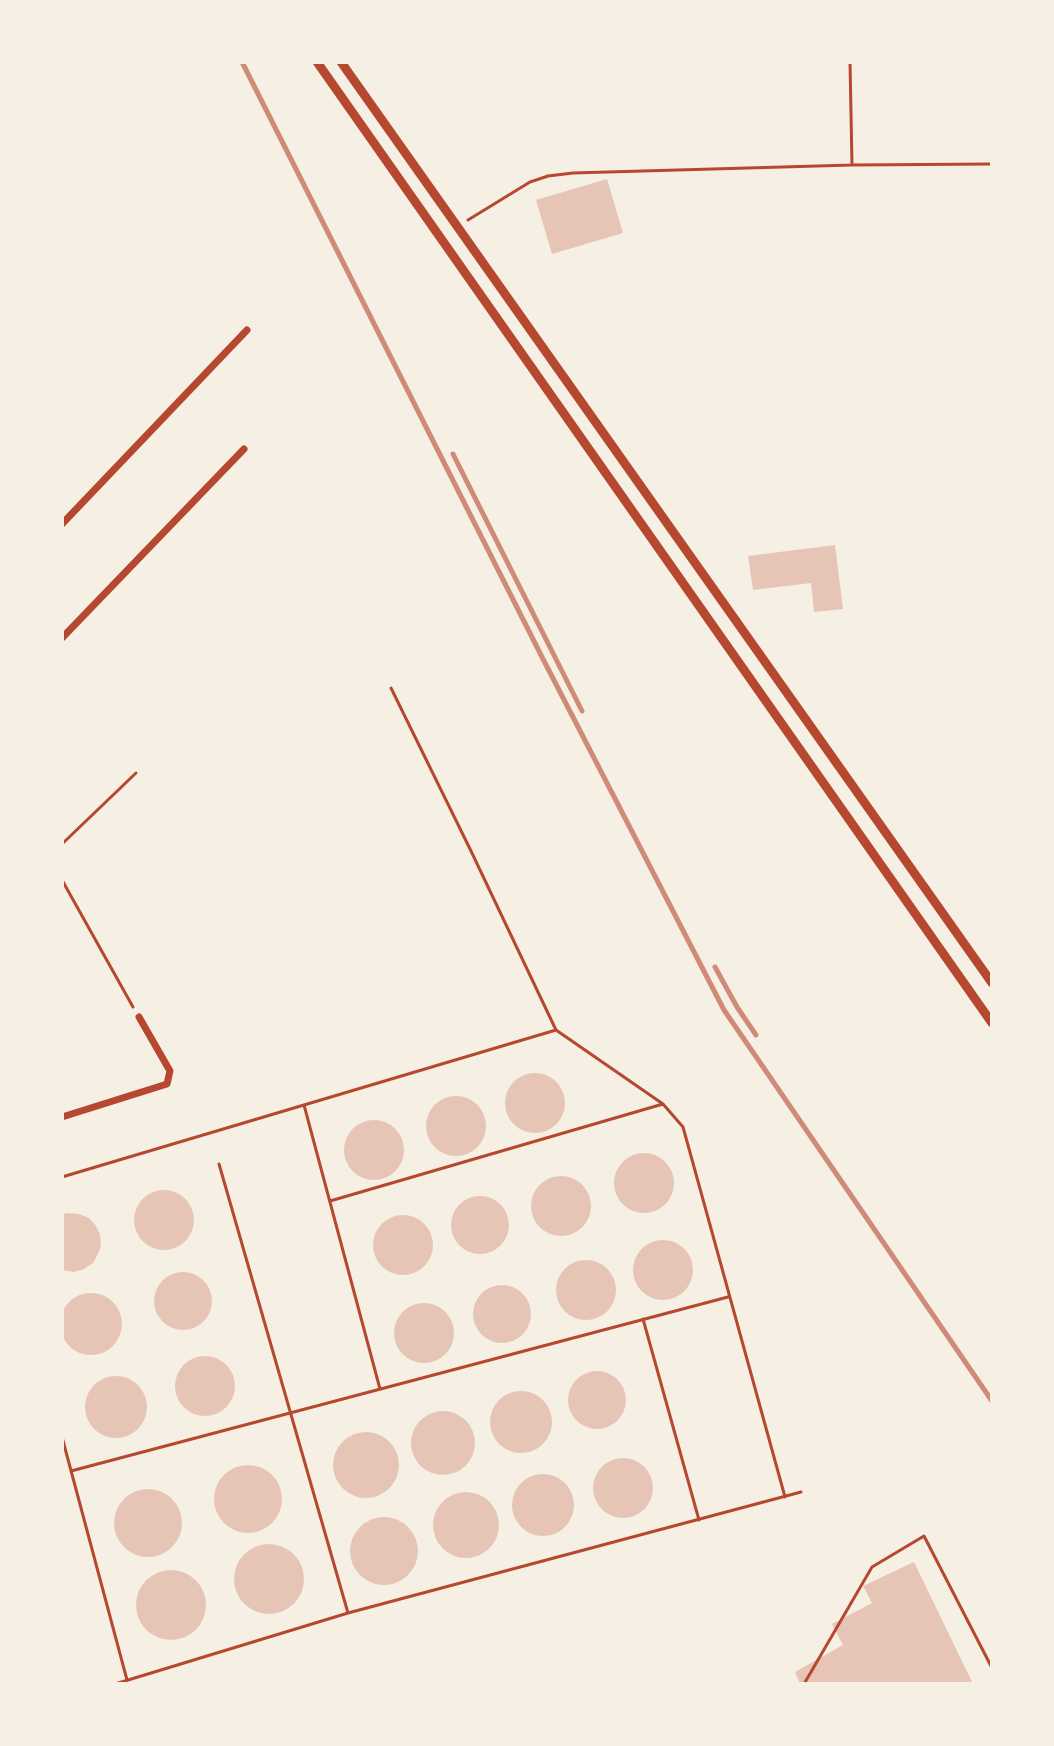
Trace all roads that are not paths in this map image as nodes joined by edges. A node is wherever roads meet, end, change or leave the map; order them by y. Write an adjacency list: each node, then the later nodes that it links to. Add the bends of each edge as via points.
1 (317, 62): 10 (street)
2 (341, 62): 8 (street)
3 (247, 330): 5 (street)
4 (244, 449): 6 (street)
5 (62, 524)
6 (62, 638)
7 (391, 688): 11 (lane)
8 (992, 983)
9 (139, 1017): 14 (street, via 170,1071 167,1084)
10 (992, 1023)
11 (556, 1030): 12 (lane); 13 (lane)
12 (663, 1104): 17 (lane); 18 (lane, via 683,1127)
13 (304, 1105): 16 (lane); 17 (lane)
14 (62, 1117)
15 (219, 1164): 21 (lane)
16 (62, 1177)
17 (330, 1201): 20 (lane)
18 (730, 1296): 19 (lane); 25 (lane)
19 (643, 1319): 20 (lane); 26 (lane)
20 (380, 1389): 21 (lane)
21 (292, 1413): 23 (lane); 27 (lane)
22 (62, 1437): 23 (lane)
23 (71, 1471): 29 (lane)
24 (801, 1492): 25 (lane)
25 (785, 1497): 26 (lane)
26 (699, 1520): 27 (lane)
27 (348, 1613): 29 (lane)
28 (992, 1668): 31 (lane, via 924,1536 872,1567)
29 (127, 1680): 30 (lane)
30 (115, 1684)
31 (804, 1684)

